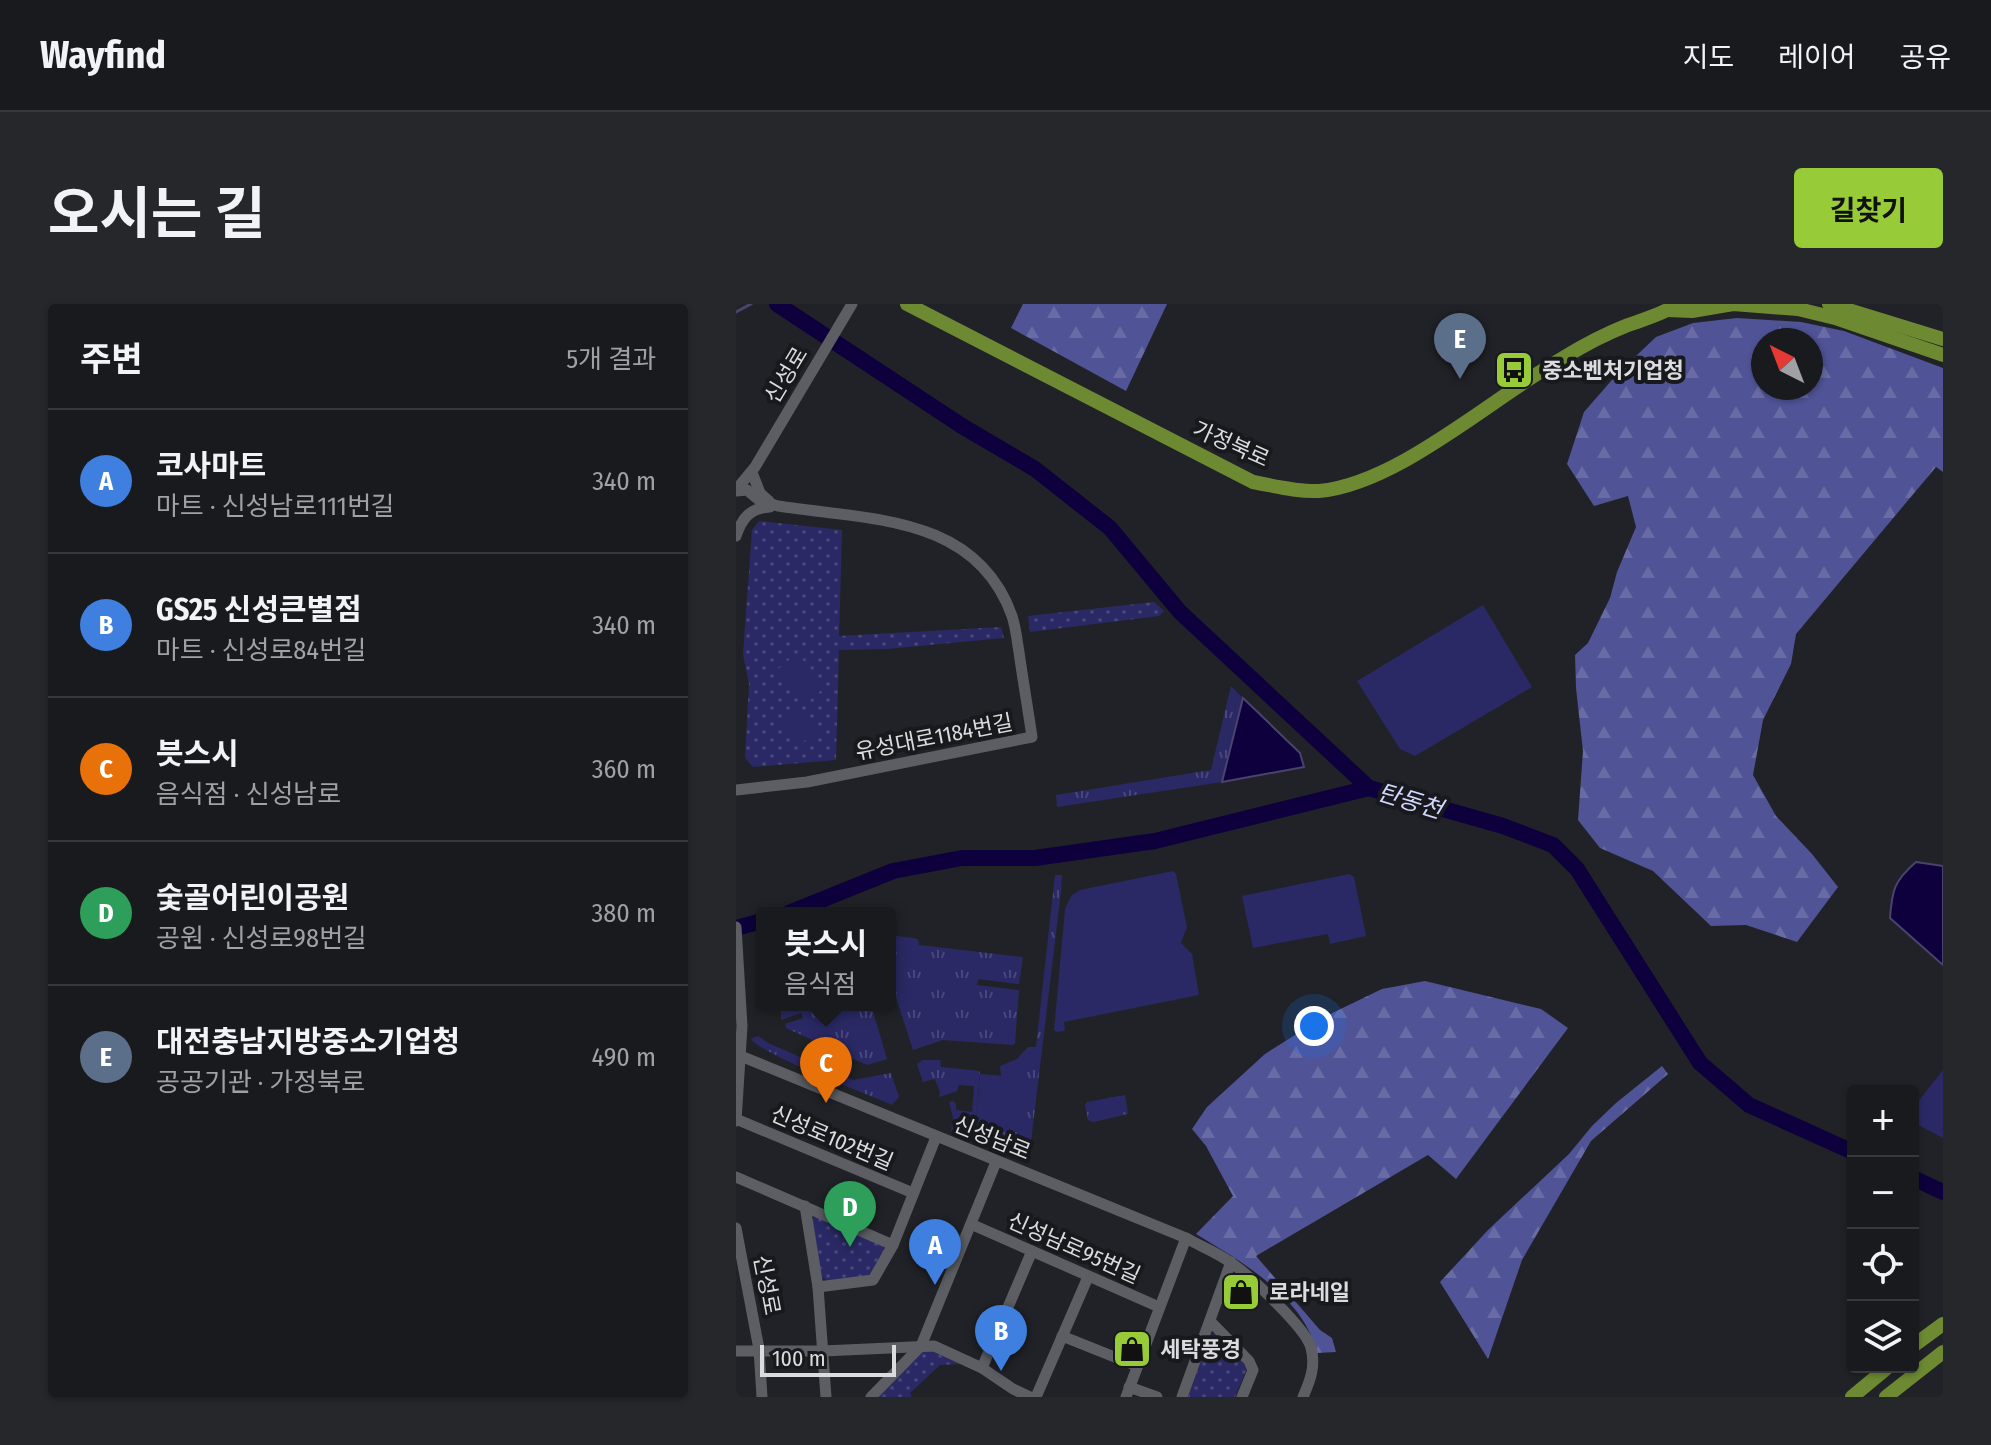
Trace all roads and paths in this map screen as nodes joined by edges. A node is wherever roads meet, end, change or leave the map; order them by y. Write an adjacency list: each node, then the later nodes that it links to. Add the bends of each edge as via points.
1 (852, 304): 7 (street, 신성로)
2 (907, 304): 4 (main road, 가정북로, via 1253,482 1318,491 1376,475 1560,359)
3 (1829, 304): 5 (main road)
4 (1673, 307): 6 (main road, 가정북로, via 1798,309)
5 (1943, 339)
6 (1943, 355)
7 (752, 472): 8 (street, 신성로); 9 (street); 10 (street, via 760,493)
8 (736, 488): 9 (street)
9 (752, 494): 10 (street); 11 (street)
10 (773, 505): 11 (street); 12 (street); 13 (street, 유성대로1184번길, via 907,524 935,534 978,563 1013,618 1032,737 807,782)
11 (745, 513): 12 (street)
12 (737, 532)
13 (736, 790)
14 (736, 927): 15 (street)
15 (738, 1055): 16 (street); 17 (street, 신성남로)
16 (736, 1120): 20 (street, 신성로102번길)
17 (936, 1137): 18 (street, 신성남로); 20 (street)
18 (996, 1162): 22 (street); 24 (street, 신성남로)
19 (736, 1177): 21 (street)
20 (913, 1193): 25 (street)
21 (805, 1206): 25 (street); 29 (street)
22 (973, 1225): 26 (street, 신성남로95번길); 35 (street)
23 (736, 1228): 36 (street, 신성로)
24 (1186, 1238): 27 (street, 신성남로); 30 (street, 신성남로95번길)
25 (893, 1245): 29 (street, via 873,1280)
26 (1032, 1251): 28 (street, 신성남로95번길); 41 (street)
27 (1231, 1262): 31 (street); 51 (street, 신성남로, via 1301,1328 1311,1344 1311,1377)
28 (1088, 1277): 30 (street, 신성남로95번길); 33 (street)
29 (818, 1287): 38 (street)
30 (1159, 1307): 40 (street, 신성남로95번길)
31 (1211, 1322): 49 (street); 50 (street, via 1253,1370)
32 (1943, 1324): 34 (main road)
33 (1062, 1336): 40 (street); 47 (street)
34 (1919, 1342)
35 (921, 1346): 38 (street); 41 (street, via 934,1346); 46 (street)
36 (759, 1349): 37 (street); 38 (street); 44 (street, 신성로)
37 (736, 1351)
38 (823, 1351): 45 (street)
39 (1943, 1352): 53 (main road)
40 (1137, 1366): 43 (street, 신성남로95번길)
41 (982, 1368): 47 (street)
42 (1881, 1373): 52 (main road)
43 (1128, 1392): 48 (street)
44 (762, 1397)
45 (826, 1397)
46 (871, 1397)
47 (1033, 1397)
48 (1157, 1397)
49 (1182, 1397)
50 (1242, 1397)
51 (1303, 1397)
52 (1852, 1397)
53 (1886, 1397)

